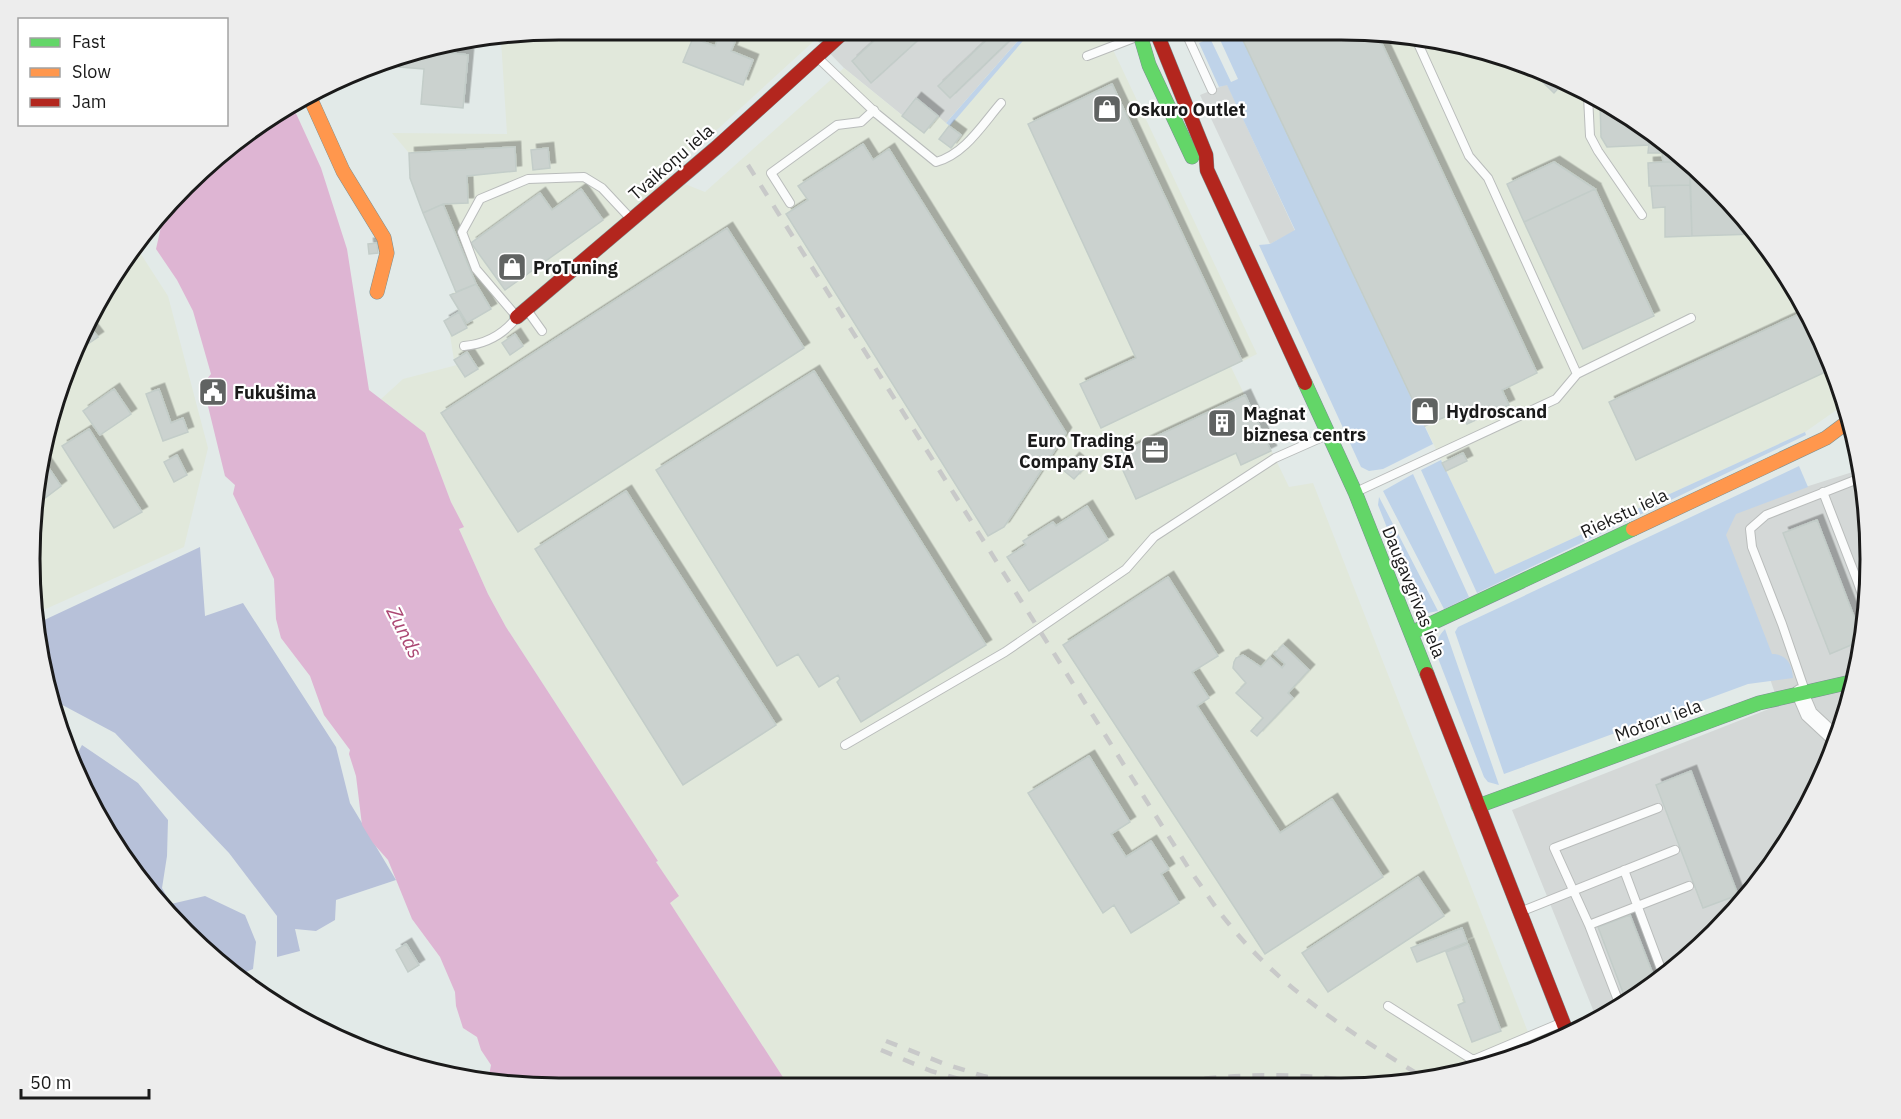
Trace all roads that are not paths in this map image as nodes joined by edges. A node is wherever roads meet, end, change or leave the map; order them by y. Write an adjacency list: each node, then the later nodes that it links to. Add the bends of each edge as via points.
1 (835, 40): 8 (street, Tvaikoņu iela)
2 (1126, 40): 7 (lane)
3 (1142, 40): 14 (street, Daugavgrīvas iela, via 1149,65 1194,160)
4 (1160, 40): 14 (street, Daugavgrīvas iela, via 1206,155)
5 (1189, 40): 9 (lane)
6 (1419, 47): 23 (lane, via 1469,156 1488,178)
7 (1087, 56)
8 (817, 57): 13 (lane); 17 (street, Tvaikoņu iela)
9 (1212, 90)
10 (313, 103): 18 (street, via 343,171 384,238 387,253)
11 (1001, 103): 13 (lane, via 968,143 950,158 936,162)
12 (1588, 103): 16 (lane, via 1590,136)
13 (874, 110): 15 (lane, via 861,122 837,125 771,173)
14 (1207, 170): 25 (street, Daugavgrīvas iela)
15 (790, 203)
16 (1642, 215)
17 (631, 220): 19 (street, Tvaikoņu iela); 19 (lane, via 602,188 584,177 528,178 480,200 462,232 476,269)
18 (377, 292)
19 (522, 313): 21 (lane); 22 (lane, via 493,338)
20 (1691, 318): 23 (lane)
21 (542, 331)
22 (464, 346)
23 (1577, 374): 27 (lane, via 1556,399)
24 (1843, 425): 31 (street, Riekstu iela, via 1826,438)
25 (1330, 434): 27 (street, Daugavgrīvas iela); 35 (lane, via 1275,458 1154,537 1126,569 1005,652)
26 (1854, 480): 28 (lane)
27 (1355, 492): 31 (street, Daugavgrīvas iela)
28 (1823, 492): 29 (lane); 33 (lane, via 1766,515 1750,529 1752,547 1782,624)
29 (1857, 580): 30 (lane)
30 (1859, 586)
31 (1411, 633): 36 (street, Daugavgrīvas iela)
32 (1846, 683): 33 (street, Motoru iela)
33 (1802, 692): 34 (street, via 1809,714); 36 (street, Motoru iela, via 1729,713)
34 (1830, 733)
35 (845, 746)
36 (1478, 806): 43 (street, Daugavgrīvas iela)
37 (1658, 807): 41 (lane, via 1554,848)
38 (1675, 850): 39 (lane)
39 (1624, 870): 41 (lane); 42 (lane)
40 (1689, 886): 42 (lane)
41 (1573, 889): 43 (lane); 44 (lane)
42 (1637, 906): 44 (lane); 45 (lane)
43 (1520, 912): 48 (street, Daugavgrīvas iela)
44 (1588, 925): 46 (lane)
45 (1661, 968)
46 (1617, 999)
47 (1388, 1006): 49 (lane, via 1473,1060)
48 (1565, 1028)
49 (1551, 1034)

